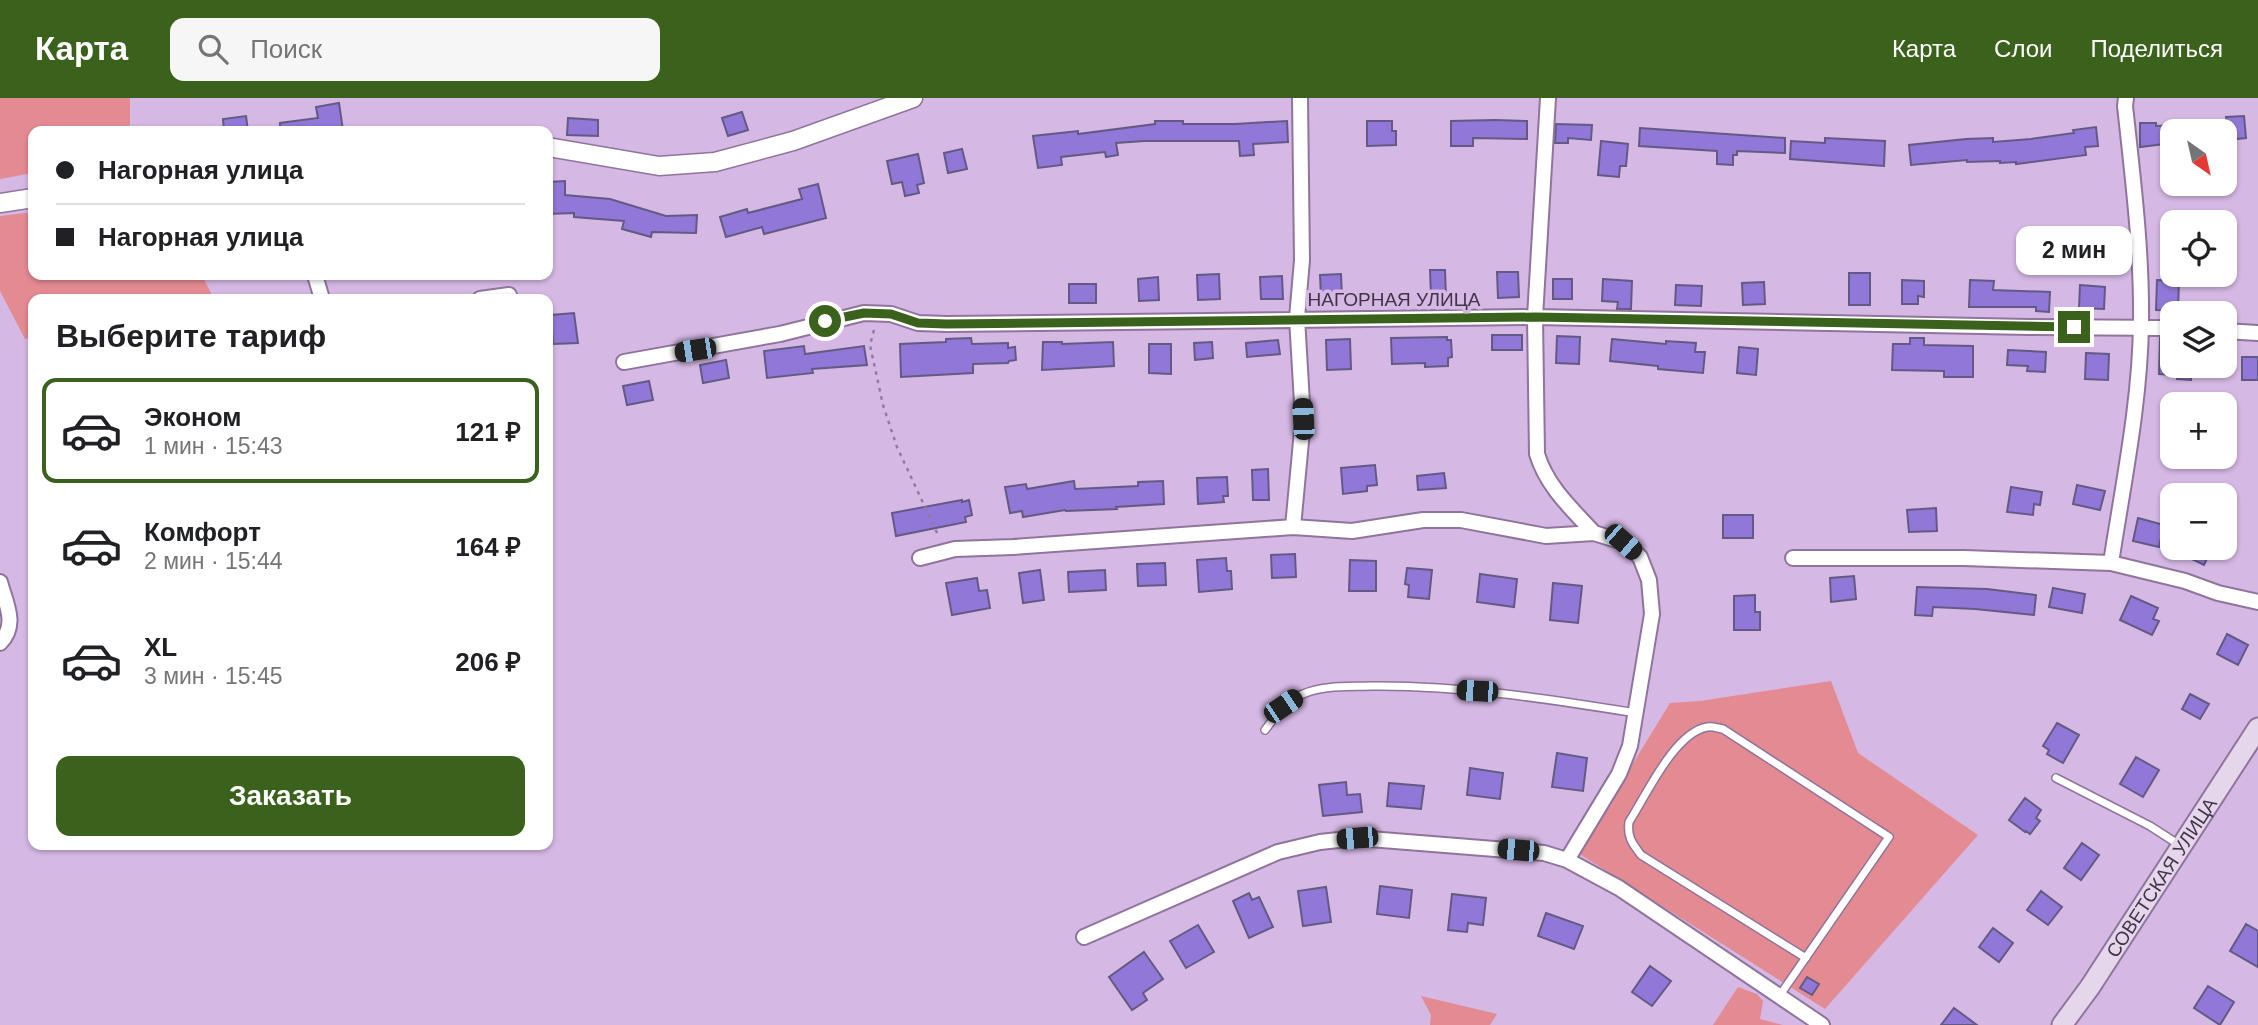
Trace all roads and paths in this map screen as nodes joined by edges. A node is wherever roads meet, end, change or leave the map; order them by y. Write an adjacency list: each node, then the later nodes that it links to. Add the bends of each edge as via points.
1 (914, 98): 5 (street, via 793,141 715,162 659,166)
2 (1300, 98): 10 (street, via 1302,260)
3 (1548, 98): 9 (street)
4 (2126, 98): 11 (street, via 2138,222)
5 (553, 147)
6 (28, 199): 7 (street)
7 (0, 203)
8 (891, 314): 10 (street, НАГОРНАЯ УЛИЦА, via 918,323 947,324); 15 (street, НАГОРНАЯ УЛИЦА, via 864,313 780,334); 18 (path, via 874,331 870,345 897,447 937,531)
9 (1535, 317): 10 (street, НАГОРНАЯ УЛИЦА); 11 (street, НАГОРНАЯ УЛИЦА); 17 (street, via 1537,454 1553,489)
10 (1297, 318): 16 (street, via 1303,419)
11 (2141, 326): 12 (street, НАГОРНАЯ УЛИЦА); 21 (street, via 2134,410)
12 (2160, 327)
13 (2237, 332): 14 (street)
14 (2258, 333)
15 (624, 362)
16 (1293, 527): 17 (street, via 1352,531 1423,520 1461,520 1546,536); 18 (street)
17 (1594, 533): 25 (street, via 1623,542 1640,557 1649,580 1652,614)
18 (941, 551): 19 (street)
19 (920, 558)
20 (1793, 558): 21 (street)
21 (2111, 562): 23 (street)
22 (0, 582): 24 (street, via 11,623)
23 (2258, 602)
24 (0, 643)
25 (1636, 713): 27 (lane, via 1504,692 1327,687 1301,694 1283,706); 30 (street, via 1619,775)
26 (2258, 728): 29 (main road, СОВЕТСКАЯ УЛИЦА)
27 (1265, 730)
28 (2056, 778): 29 (lane)
29 (2181, 846): 35 (main road, СОВЕТСКАЯ УЛИЦА)
30 (1567, 860): 31 (street, via 1544,853 1442,844 1357,838 1320,842 1278,852); 33 (street, via 1619,888)
31 (1084, 937)
32 (1805, 958): 32 (lane, via 1641,855 1631,842 1629,822 1672,752 1699,729 1723,729 1889,837); 33 (lane)
33 (1780, 995): 34 (street)
34 (1822, 1025)
35 (2062, 1025)

